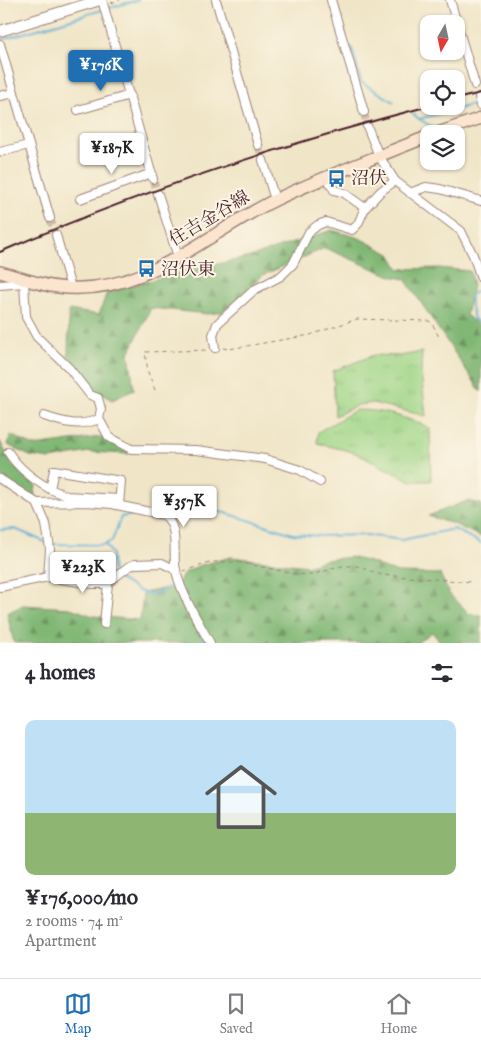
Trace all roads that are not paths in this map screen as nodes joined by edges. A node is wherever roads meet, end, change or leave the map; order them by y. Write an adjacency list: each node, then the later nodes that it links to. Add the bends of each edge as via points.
1 (216, 0): 20 (street)
2 (331, 0): 14 (street)
3 (450, 0): 9 (street)
4 (102, 4): 5 (street); 11 (street)
5 (0, 31)
6 (0, 44): 7 (street)
7 (9, 75): 8 (street); 10 (street)
8 (0, 78)
9 (475, 84)
10 (14, 93): 12 (street); 19 (street)
11 (130, 95): 13 (street); 28 (street, via 153,176)
12 (0, 96)
13 (78, 110)
14 (364, 112)
15 (481, 118): 16 (main road)
16 (461, 125)
17 (367, 126): 22 (street)
18 (420, 140): 22 (main road, 住吉金谷線)
19 (29, 144): 21 (street); 32 (street)
20 (258, 145)
21 (0, 152)
22 (379, 156): 24 (main road, 住吉金谷線); 25 (street)
23 (263, 160): 29 (street)
24 (327, 178): 29 (main road, 住吉金谷線); 31 (street, via 334,190)
25 (395, 181): 26 (street); 31 (street)
26 (410, 193): 30 (street, via 426,187); 36 (street, via 461,232)
27 (158, 194): 34 (street)
28 (80, 199)
29 (275, 200): 34 (main road, 住吉金谷線)
30 (481, 200)
31 (365, 208): 40 (street, via 352,230 326,222 309,232 293,264 281,276 254,290 217,324 213,335)
32 (50, 218)
33 (56, 235): 39 (street)
34 (178, 257): 39 (main road, 住吉金谷線, via 129,280 97,287)
35 (0, 272): 37 (main road, 住吉金谷線)
36 (481, 278)
37 (24, 281): 38 (street); 39 (main road, 住吉金谷線); 42 (street, via 26,317 37,338 69,368 90,395 98,398)
38 (0, 285)
39 (71, 288)
40 (215, 348)
41 (44, 416): 42 (street, via 69,423 88,424)
42 (99, 420): 45 (street, via 109,437 132,449 196,450 264,459 300,470)
43 (8, 452): 46 (street, via 16,465)
44 (0, 480): 48 (street)
45 (320, 482)
46 (50, 489): 47 (street, via 67,496); 47 (street, via 54,470 121,481)
47 (119, 502): 48 (street); 49 (street, via 170,519)
48 (37, 504): 50 (street, via 46,524 50,548)
49 (176, 570): 51 (street, via 162,563 135,564); 54 (street)
50 (48, 576): 51 (street, via 92,584); 52 (street)
51 (113, 579): 53 (street)
52 (0, 587)
53 (104, 624)
54 (210, 643)

